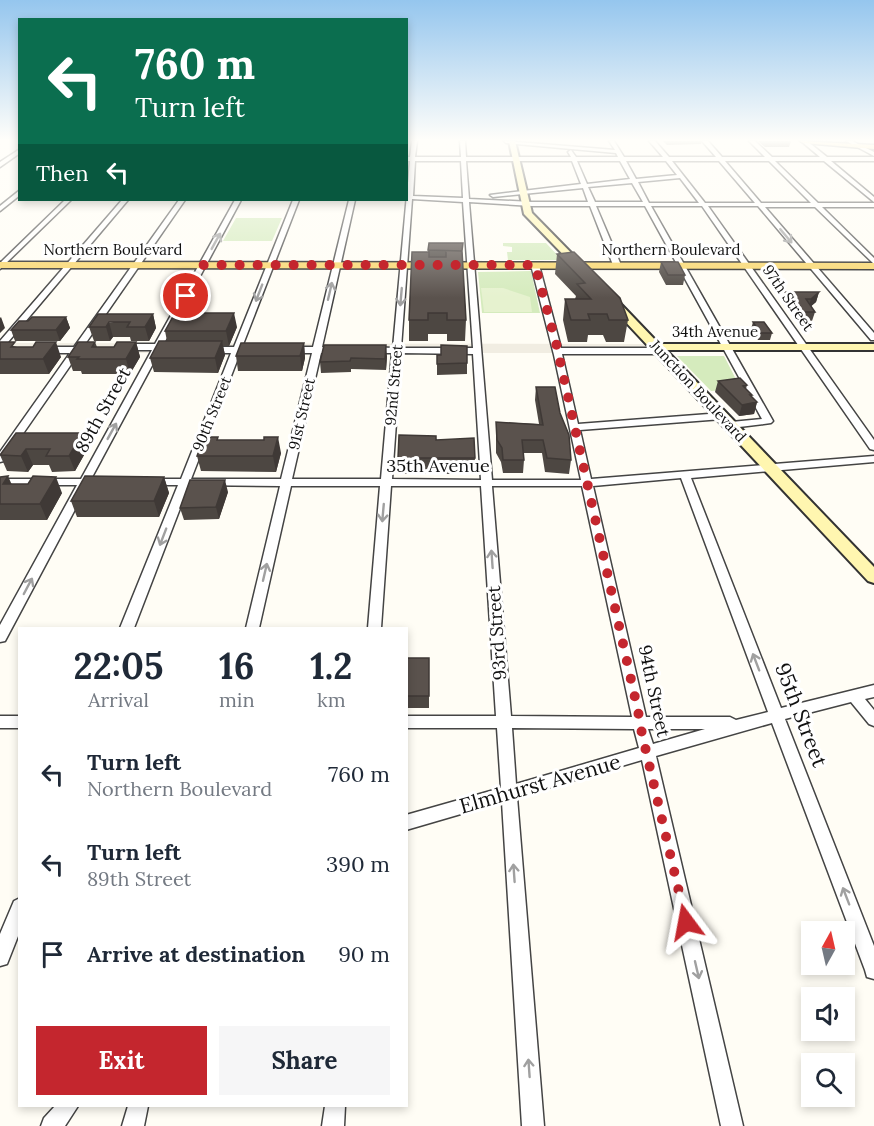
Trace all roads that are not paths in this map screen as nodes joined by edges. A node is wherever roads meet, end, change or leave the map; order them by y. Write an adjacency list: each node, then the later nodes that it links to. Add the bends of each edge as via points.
1 (524, 193): 21 (main road)
2 (466, 194): 12 (street, 93rd Street)
3 (517, 194): 12 (street)
4 (588, 194): 22 (street)
5 (642, 194): 23 (street)
6 (694, 194): 24 (street, 97th Street)
7 (750, 194): 25 (street)
8 (805, 194): 26 (street)
9 (18, 195): 10 (street); 27 (street)
10 (0, 196)
11 (408, 197): 12 (street)
12 (466, 200): 21 (street); 35 (street, 93rd Street)
13 (67, 201): 41 (street)
14 (124, 201): 29 (street)
15 (181, 201): 30 (street)
16 (237, 201): 31 (street, 89th Street, one-way to 16)
17 (296, 201): 32 (street, 90th Street)
18 (352, 201): 33 (street, 91st Street)
19 (408, 201): 34 (street, 92nd Street)
20 (874, 202): 26 (street)
21 (526, 204): 22 (street); 37 (main road, via 528,214)
22 (592, 204): 23 (street); 38 (street)
23 (648, 204): 24 (street); 39 (street)
24 (703, 204): 25 (street); 40 (street, 97th Street)
25 (760, 205): 26 (street); 42 (street, one-way to 42)
26 (816, 205): 28 (street)
27 (0, 209)
28 (874, 264): 42 (main road, Northern Boulevard)
29 (69, 265): 30 (main road, Northern Boulevard); 41 (main road, Northern Boulevard); 46 (street)
30 (136, 265): 31 (main road, Northern Boulevard); 49 (street)
31 (203, 265): 32 (main road, Northern Boulevard); 52 (street, 89th Street)
32 (270, 265): 33 (main road, Northern Boulevard); 53 (street, 90th Street, one-way to 53)
33 (337, 265): 34 (main road, Northern Boulevard); 54 (street, 91st Street, one-way to 33)
34 (404, 265): 35 (main road, Northern Boulevard); 57 (street, 92nd Street, one-way to 57)
35 (471, 265): 36 (main road, Northern Boulevard); 58 (street, 93rd Street)
36 (535, 265): 37 (main road, Northern Boulevard); 59 (street, 94th Street)
37 (578, 265): 38 (main road, Northern Boulevard); 43 (main road)
38 (617, 265): 39 (main road, Northern Boulevard)
39 (681, 265): 40 (main road, Northern Boulevard); 61 (street)
40 (746, 265): 42 (main road, Northern Boulevard); 62 (street, 97th Street)
41 (1, 266)
42 (812, 266): 45 (street)
43 (590, 277)
44 (603, 291): 60 (main road, Junction Boulevard)
45 (874, 338)
46 (0, 348): 47 (street)
47 (13, 349)
48 (35, 349): 49 (street)
49 (78, 349): 50 (street); 68 (street)
50 (97, 349)
51 (113, 349): 52 (street)
52 (159, 349): 73 (street, 89th Street, one-way to 52)
53 (237, 349): 54 (street); 64 (street); 76 (street, 90th Street)
54 (317, 349): 55 (street); 77 (street, 91st Street)
55 (344, 349)
56 (360, 349): 57 (street)
57 (397, 349): 58 (street); 78 (street, 92nd Street)
58 (477, 349): 79 (street, 93rd Street)
59 (557, 349): 60 (street, 34th Avenue); 66 (street, 94th Street)
60 (659, 349): 61 (main road, 34th Avenue); 65 (main road, Junction Boulevard)
61 (728, 349): 62 (main road, 34th Avenue); 65 (street, via 768,421)
62 (805, 349): 63 (main road, 34th Avenue); 67 (street, 97th Street)
63 (874, 349)
64 (196, 350)
65 (726, 421): 66 (street); 70 (main road, Junction Boulevard)
66 (574, 427): 80 (street, 94th Street)
67 (874, 447)
68 (0, 459)
69 (874, 459): 70 (street, 35th Avenue)
70 (771, 468): 71 (street, 35th Avenue); 81 (main road, Junction Boulevard)
71 (685, 476): 80 (street, 35th Avenue); 88 (street, 95th Street, one-way to 71)
72 (0, 482): 73 (street)
73 (84, 482): 74 (street); 85 (street, 89th Street, one-way to 73)
74 (113, 482)
75 (134, 482): 76 (street, 35th Avenue)
76 (184, 483): 77 (street, 35th Avenue); 82 (street, 90th Street, one-way to 82)
77 (286, 483): 78 (street, 35th Avenue); 83 (street, 91st Street, one-way to 77)
78 (386, 483): 79 (street, 35th Avenue); 84 (street, 92nd Street, one-way to 84)
79 (486, 483): 80 (street, 35th Avenue); 93 (street, 93rd Street, one-way to 79)
80 (587, 483): 94 (street, 94th Street)
81 (874, 577)
82 (128, 627)
83 (252, 627)
84 (374, 627)
85 (0, 637)
86 (874, 691): 87 (street, Elmhurst Avenue)
87 (855, 697): 88 (street, Elmhurst Avenue); 89 (street)
88 (778, 716): 95 (street, Elmhurst Avenue); 101 (street, 95th Street, one-way to 88)
89 (874, 720)
90 (0, 722): 91 (street)
91 (18, 722)
92 (408, 722): 93 (street)
93 (504, 723): 94 (street); 97 (street, 93rd Street)
94 (640, 723): 95 (street); 96 (street, 94th Street)
95 (747, 723): 96 (street, Elmhurst Avenue)
96 (647, 753): 97 (street, Elmhurst Avenue); 109 (street, 94th Street, one-way to 109)
97 (508, 794): 98 (street, Elmhurst Avenue); 108 (street, 93rd Street, one-way to 97)
98 (408, 822)
99 (18, 912): 100 (street)
100 (0, 957)
101 (874, 970)
102 (67, 1107): 105 (street)
103 (138, 1107): 106 (street)
104 (335, 1107): 107 (street)
105 (52, 1126)
106 (133, 1126)
107 (333, 1126)
108 (533, 1126)
109 (732, 1126)

